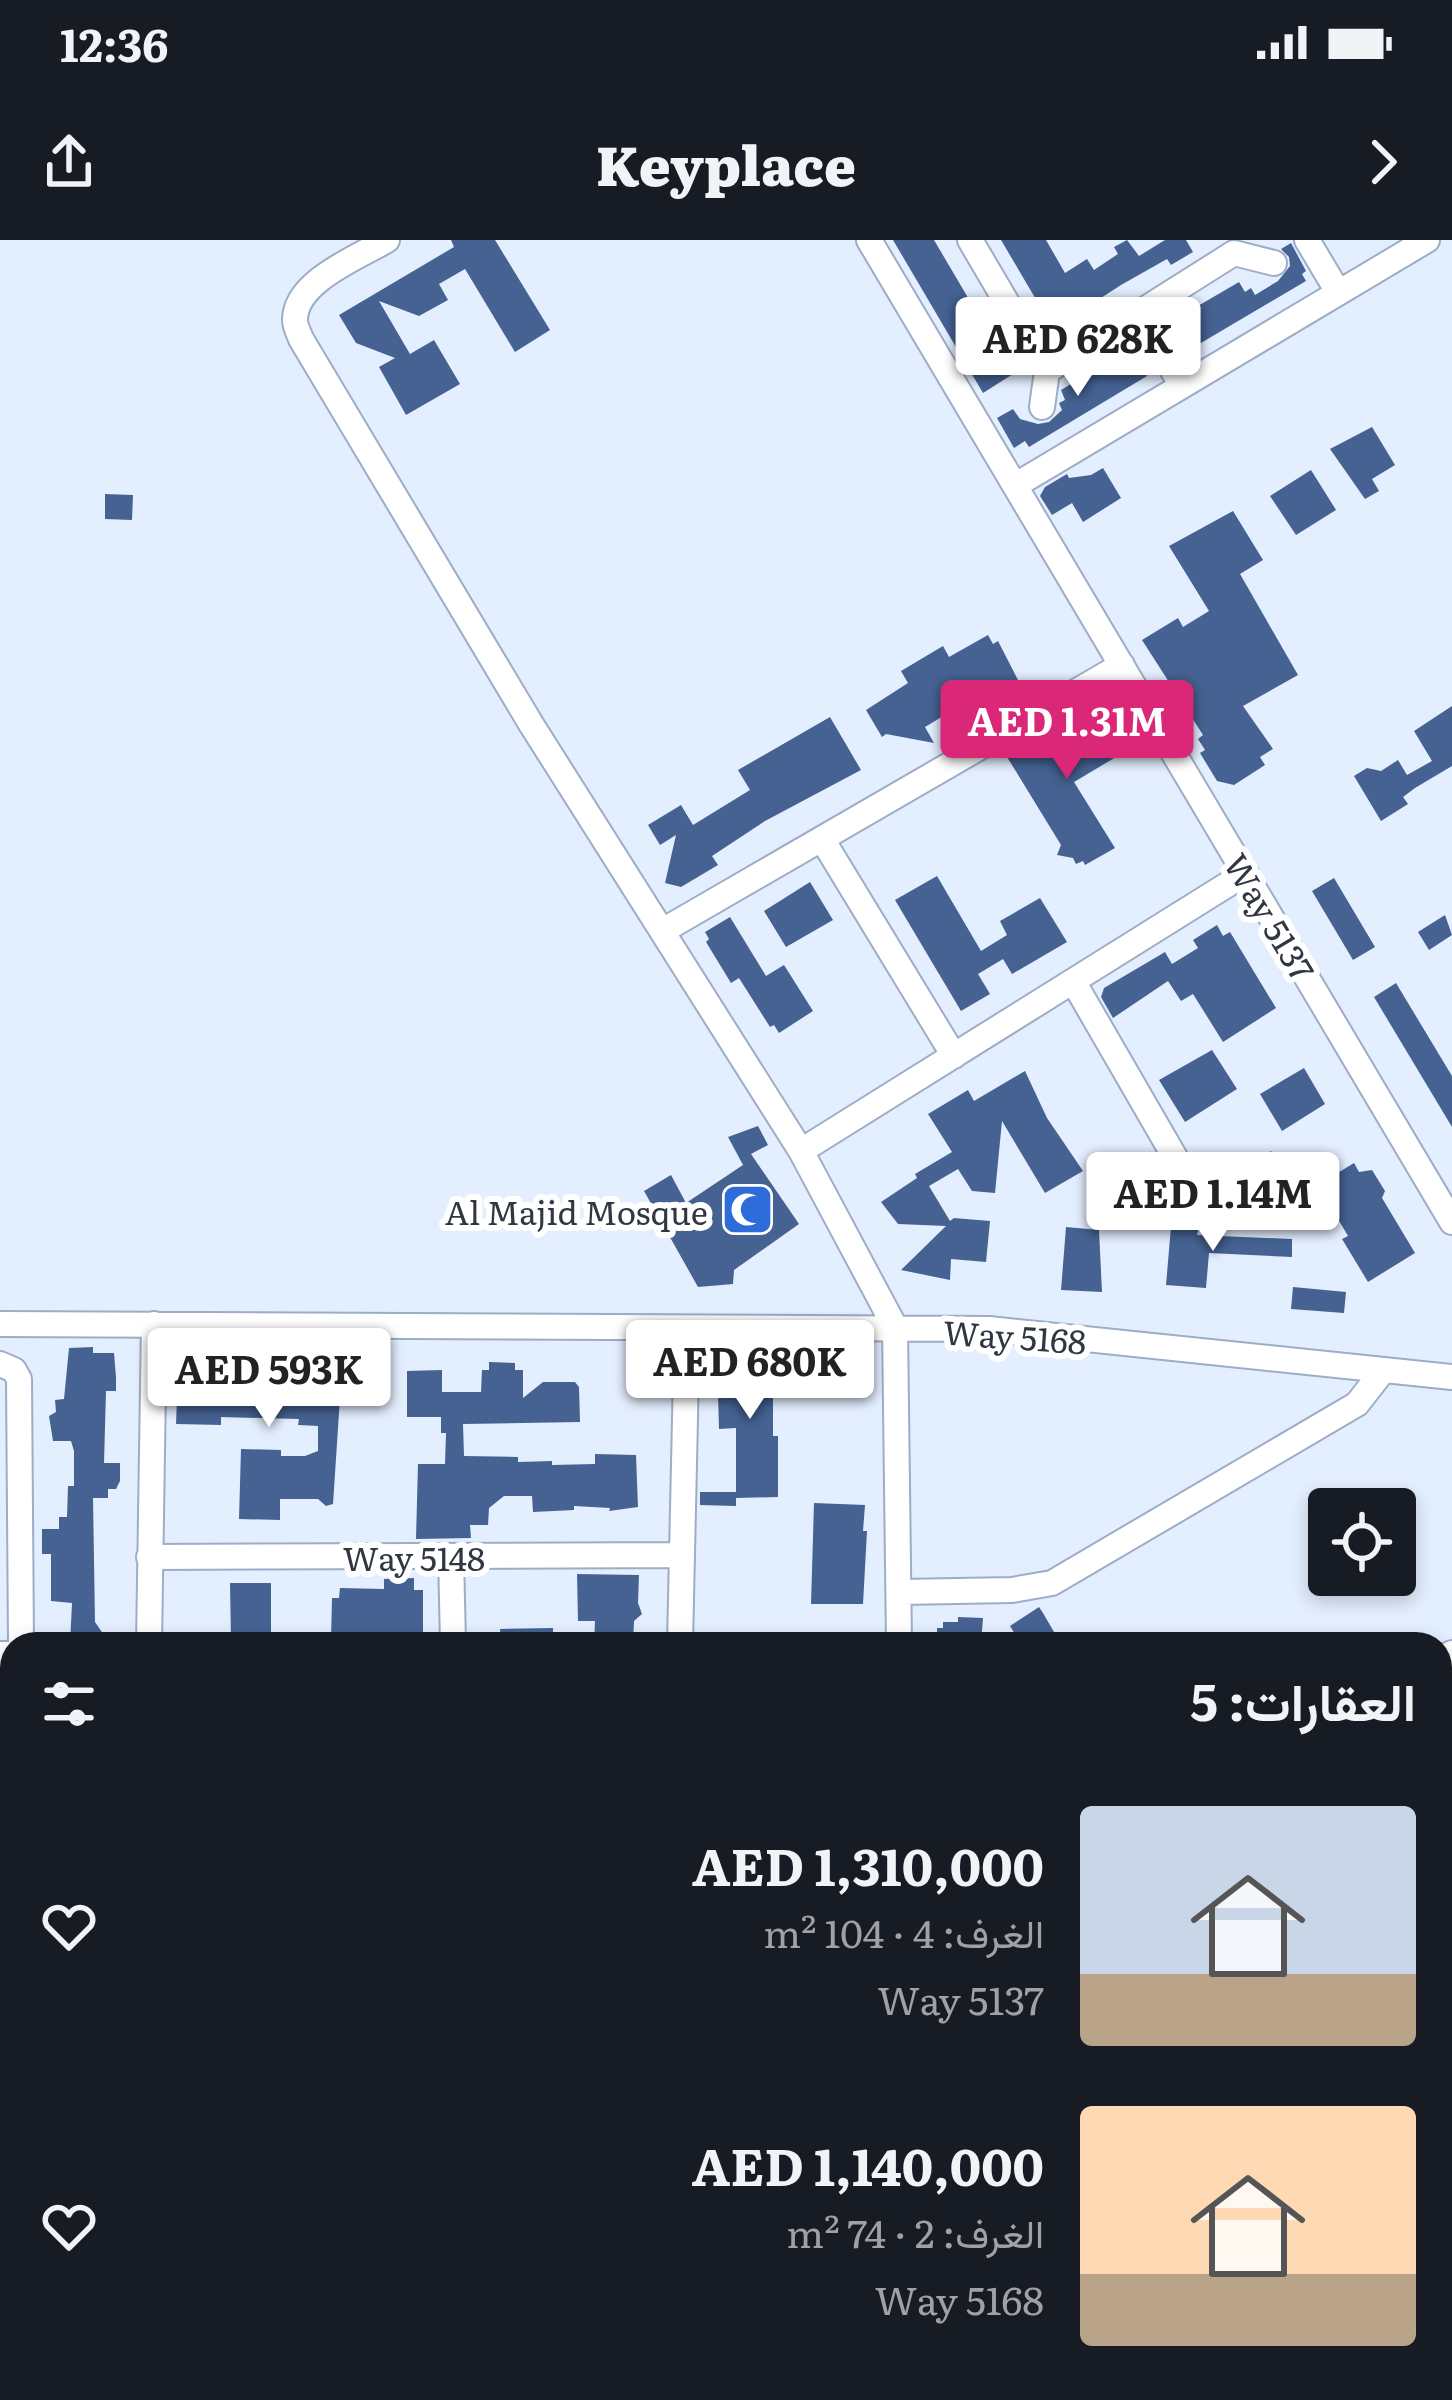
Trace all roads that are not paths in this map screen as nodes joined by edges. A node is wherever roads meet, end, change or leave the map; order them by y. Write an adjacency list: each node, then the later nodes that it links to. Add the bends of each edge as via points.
1 (387, 240): 17 (street, via 303,297 295,320 301,339)
2 (869, 240): 13 (street, Way 5137)
3 (970, 240): 10 (street)
4 (1307, 240): 8 (street)
5 (1427, 240): 8 (street)
6 (1230, 247): 7 (street); 9 (street)
7 (1274, 262)
8 (1338, 292): 11 (street)
9 (1139, 314): 10 (street); 11 (street)
10 (1047, 371): 12 (street)
11 (1181, 384): 13 (street)
12 (1042, 407)
13 (1016, 485): 14 (street, Way 5137)
14 (1122, 665): 15 (street); 16 (street, Way 5137)
15 (822, 838): 17 (street); 19 (street)
16 (1246, 873): 18 (street); 22 (street, Way 5137)
17 (664, 930): 20 (street)
18 (1073, 981): 19 (street); 21 (street, via 1180,1166 1177,1188 1162,1196)
19 (953, 1056): 20 (street)
20 (801, 1150): 25 (street)
21 (1103, 1202)
22 (1452, 1222)
23 (0, 1324): 24 (street, Way 5168)
24 (154, 1324): 26 (street, Way 5168); 32 (street)
25 (895, 1327): 26 (street, Way 5168); 28 (street, Way 5168, via 989,1329); 33 (street)
26 (687, 1328): 30 (street)
27 (0, 1364): 34 (street, via 19,1379)
28 (1382, 1372): 29 (street, Way 5168); 33 (street, via 1357,1404 1052,1583)
29 (1452, 1377)
30 (679, 1555): 31 (street, Way 5148); 37 (street)
31 (451, 1556): 32 (street, Way 5148); 36 (street)
32 (148, 1557): 35 (street)
33 (901, 1592): 38 (street)
34 (21, 1632)
35 (149, 1632)
36 (453, 1632)
37 (680, 1632)
38 (899, 1632)

